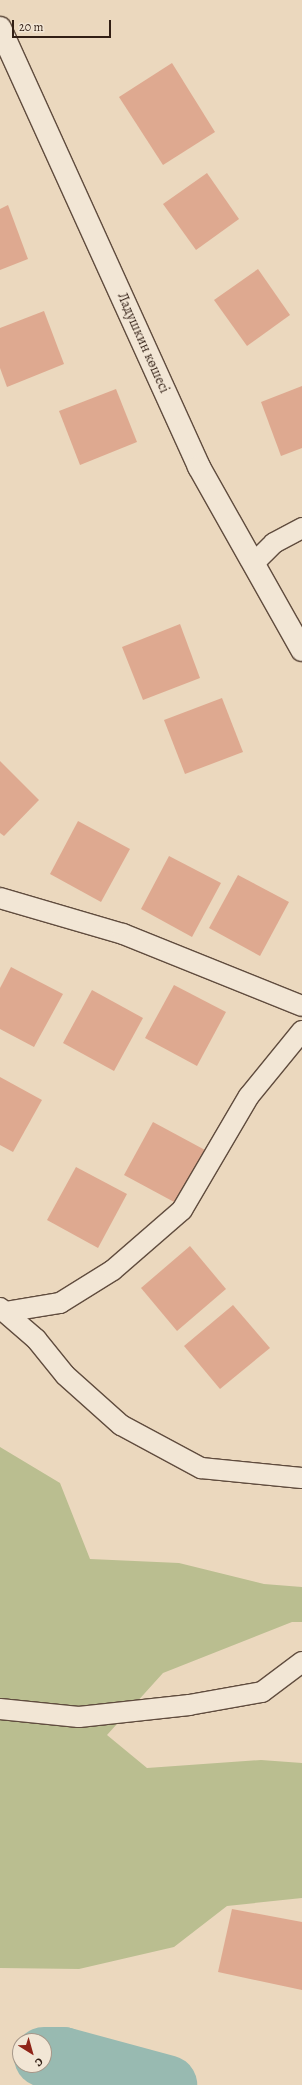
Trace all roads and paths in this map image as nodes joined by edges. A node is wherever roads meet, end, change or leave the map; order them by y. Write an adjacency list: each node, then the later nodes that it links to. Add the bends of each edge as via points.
1 (0, 28): 3 (street, Ладушкин көшесі, via 199,467)
2 (302, 528): 3 (lane, via 274,543)
3 (254, 563): 4 (street, Ладушкин көшесі)
4 (302, 650)
5 (0, 898): 6 (lane, via 123,934)
6 (302, 1006)
7 (302, 1030): 8 (lane, via 249,1096 177,1215 113,1270 60,1303)
8 (3, 1310): 9 (lane, via 36,1338 65,1375 121,1425 200,1468)
9 (302, 1478)
10 (302, 1662): 11 (lane, via 262,1692 189,1705 79,1717)
11 (0, 1709)

